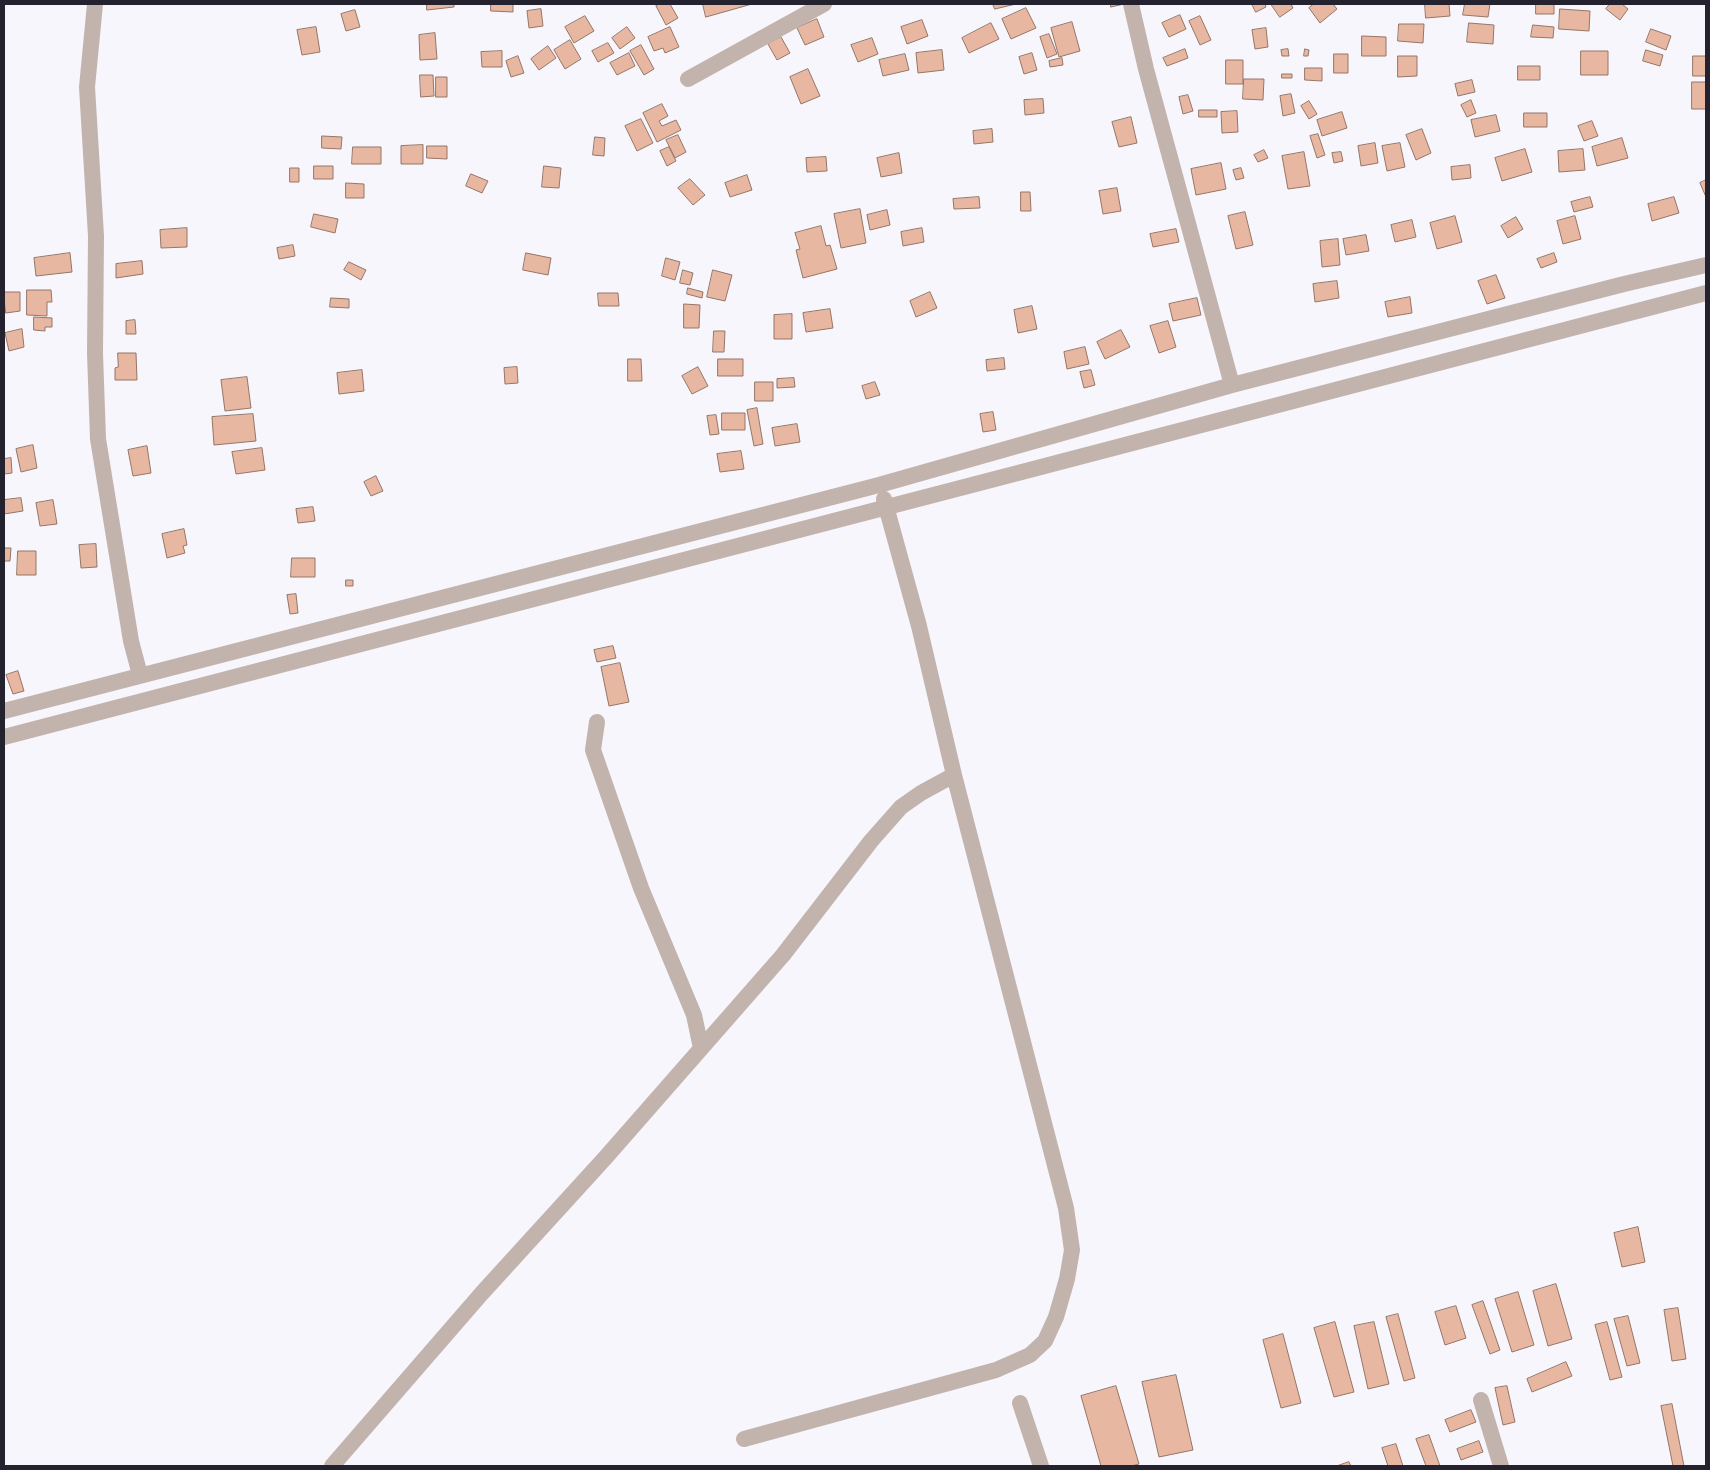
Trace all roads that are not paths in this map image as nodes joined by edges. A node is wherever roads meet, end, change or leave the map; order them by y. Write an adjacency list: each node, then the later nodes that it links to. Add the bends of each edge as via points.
1 (95, 4): 10 (street, via 88,87 96,236 98,439 131,641)
2 (824, 4): 4 (street)
3 (1131, 4): 7 (street)
4 (688, 79)
5 (1706, 265): 7 (street)
6 (1706, 293): 9 (street)
7 (1232, 386): 8 (street)
8 (880, 485): 9 (street); 10 (street)
9 (886, 508): 13 (street); 14 (street, via 919,626)
10 (140, 674): 11 (street)
11 (4, 711)
12 (597, 722): 15 (street, via 593,750 641,888 694,1015)
13 (4, 737)
14 (954, 775): 15 (street, via 901,807 783,955); 18 (street, via 1066,1208 1072,1250 1056,1317 1045,1341 1030,1355 996,1370)
15 (702, 1048): 19 (street)
16 (1481, 1400): 21 (street)
17 (1020, 1403): 20 (street)
18 (744, 1439)
19 (332, 1466)
20 (1041, 1466)
21 (1501, 1466)

